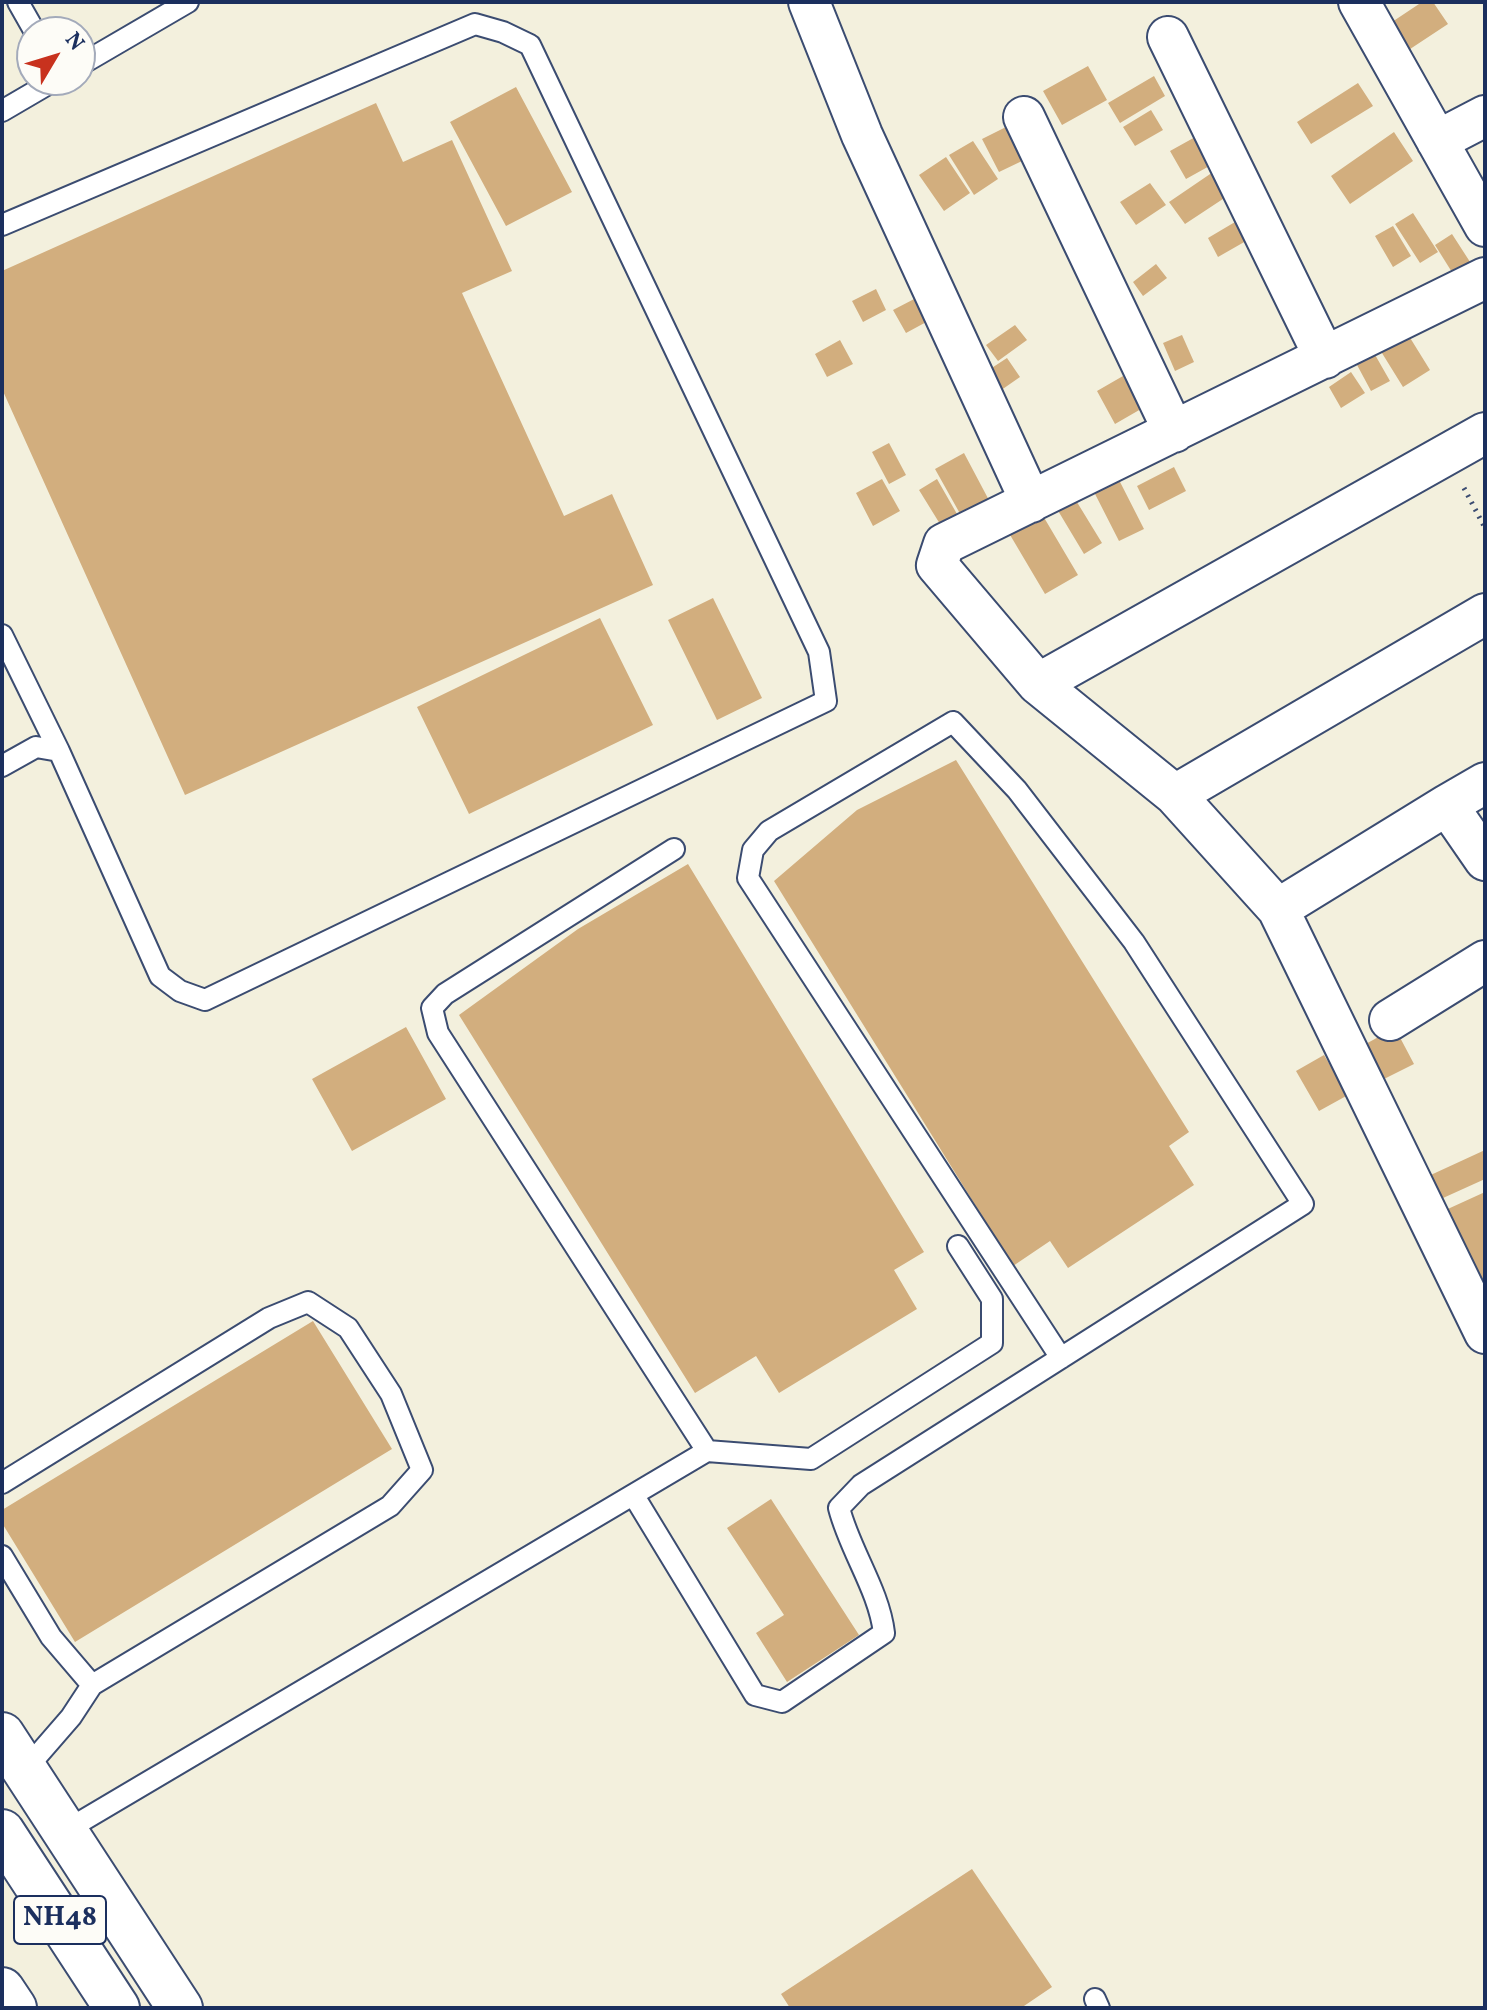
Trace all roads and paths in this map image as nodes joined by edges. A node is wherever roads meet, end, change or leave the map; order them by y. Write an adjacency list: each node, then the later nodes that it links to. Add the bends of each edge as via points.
1 (188, 2): 5 (lane)
2 (809, 2): 18 (street, via 862,135)
3 (1359, 2): 10 (street)
4 (1168, 37): 14 (street)
5 (96, 56)
6 (28, 96): 7 (lane)
7 (2, 111)
8 (1485, 116): 10 (street)
9 (1024, 117): 15 (street)
10 (1437, 141): 12 (street)
11 (2, 225): 23 (lane, via 475,24 530,45 819,652 826,701 205,1000 160,976)
12 (1485, 226)
13 (1485, 278): 14 (street)
14 (1325, 358): 15 (street)
15 (1174, 432): 18 (street)
16 (1485, 433): 17 (street)
17 (1447, 455): 19 (path); 22 (street)
18 (1031, 502): 22 (street, via 944,544 937,565)
19 (1485, 528)
20 (1485, 614): 26 (street)
21 (2, 635): 23 (lane)
22 (1038, 684): 26 (street)
23 (59, 751): 24 (lane, via 36,747)
24 (2, 766)
25 (1485, 783): 27 (street)
26 (1175, 795): 30 (street)
27 (1447, 805): 29 (street); 30 (street)
28 (674, 849): 36 (lane, via 445,994 432,1008 438,1033)
29 (1485, 860)
30 (1278, 909): 34 (street)
31 (1485, 961): 32 (street)
32 (1390, 1020)
33 (958, 1246): 36 (lane, via 992,1299 992,1343 811,1459)
34 (1485, 1333)
35 (1061, 1358): 35 (lane, via 748,878 753,850 769,831 953,722 1017,790 1134,942 1303,1204); 38 (lane, via 861,1485 839,1508 846,1536 882,1610 884,1633 782,1702 755,1695)
36 (707, 1451): 38 (lane)
37 (2, 1483): 40 (lane, via 269,1318 308,1302 348,1328 391,1394 422,1470 390,1506)
38 (634, 1496): 42 (lane)
39 (2, 1556): 40 (lane, via 51,1637)
40 (92, 1685): 41 (lane, via 71,1717)
41 (14, 1753): 42 (main road)
42 (65, 1831): 47 (main road)
43 (2, 1832): 46 (main road, NH48)
44 (2, 1990): 45 (main road)
45 (14, 2008)
46 (117, 2008)
47 (180, 2008)

